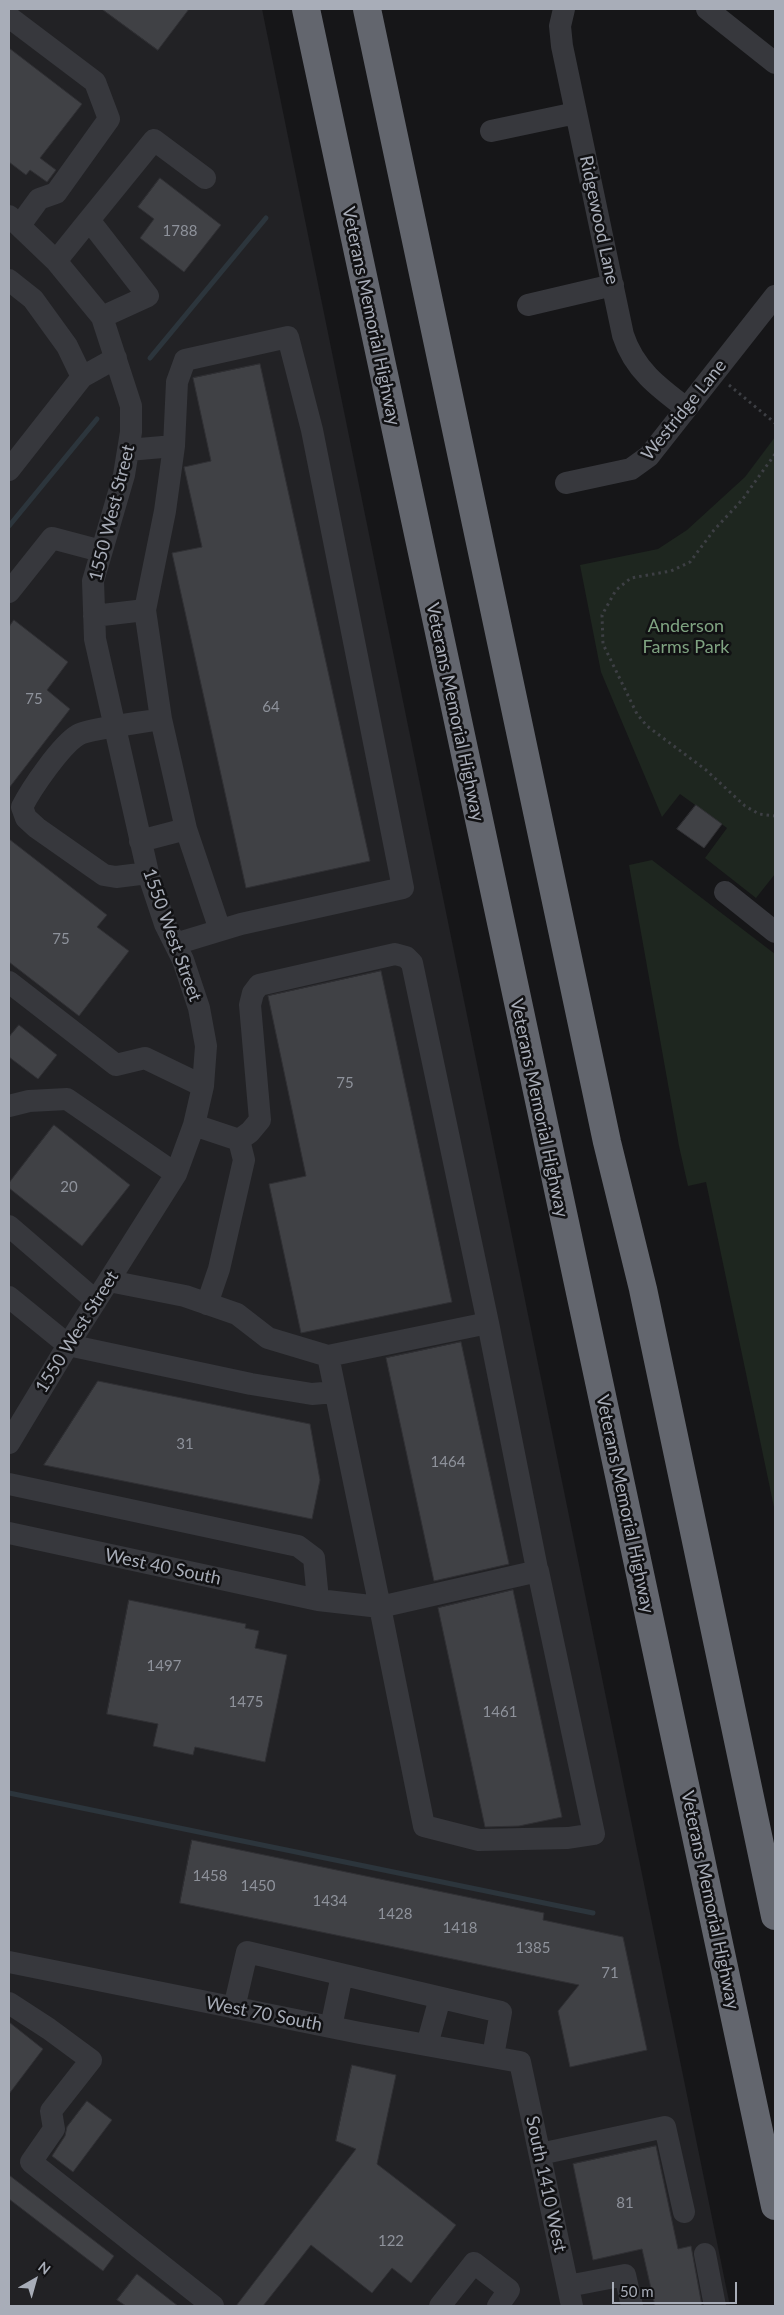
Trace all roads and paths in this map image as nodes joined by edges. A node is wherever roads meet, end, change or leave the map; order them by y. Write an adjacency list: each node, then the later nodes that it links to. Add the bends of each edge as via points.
1 (306, 9): 74 (highway, Veterans Memorial Highway)
2 (367, 9): 63 (highway, via 605,1134 644,1298)
3 (564, 9): 7 (street, Ridgewood Lane, via 561,35)
4 (707, 9): 6 (street)
5 (9, 17): 11 (street, via 95,82 109,119 56,193 40,199)
6 (775, 63)
7 (576, 113): 8 (street); 14 (street, Ridgewood Lane)
8 (491, 131)
9 (205, 178): 10 (street, via 154,140)
10 (88, 220): 12 (street); 17 (street, via 148,296)
11 (14, 221): 12 (street)
12 (56, 261): 17 (street)
13 (9, 280): 19 (street, via 32,299 67,346)
14 (613, 285): 16 (street); 21 (street, Ridgewood Lane, via 628,351 636,365)
15 (775, 296): 21 (street, Westridge Lane)
16 (528, 304)
17 (102, 317): 18 (street, 1550 West Street)
18 (116, 358): 19 (street); 24 (street, 1550 West Street, via 131,406)
19 (82, 377): 26 (street)
20 (728, 385): 22 (path)
21 (686, 408): 27 (street, Westridge Lane, via 640,464)
22 (775, 423)
23 (174, 446): 24 (street); 30 (street); 39 (street, via 177,382 185,360 288,336 312,430 403,888)
24 (128, 450): 28 (street, 1550 West Street, via 124,475)
25 (775, 454): 34 (path, via 742,500 690,562 671,571 631,578 616,590 602,615 603,644 637,714 647,726 706,770 745,806 759,814)
26 (9, 470)
27 (566, 483)
28 (101, 551): 29 (street, via 52,538); 31 (street, 1550 West Street, via 93,581)
29 (9, 592)
30 (145, 610): 31 (street); 32 (street)
31 (94, 616): 33 (street, 1550 West Street, via 96,639)
32 (161, 719): 33 (street); 35 (street)
33 (116, 727): 36 (street, 1550 West Street); 37 (street, via 80,734 65,746 22,807 26,818 37,828 104,875 116,877)
34 (775, 816)
35 (186, 829): 36 (street); 39 (street)
36 (140, 841): 37 (street, 1550 West Street)
37 (148, 873): 41 (street, 1550 West Street)
38 (726, 892): 40 (street)
39 (220, 930): 41 (street)
40 (775, 932)
41 (175, 944): 43 (street, 1550 West Street, via 199,1008 206,1046)
42 (9, 982): 43 (street, via 116,1065 145,1058)
43 (204, 1086): 45 (street, 1550 West Street)
44 (9, 1106): 47 (street, via 68,1098)
45 (194, 1125): 46 (street); 47 (street, 1550 West Street)
46 (239, 1140): 52 (street, via 244,1160 219,1269); 53 (street, via 260,1120 250,1005 252,993 259,985 395,954 406,957 412,963)
47 (176, 1174): 49 (street, 1550 West Street)
48 (9, 1226): 51 (street)
49 (109, 1281): 51 (street, 1550 West Street); 52 (street, via 185,1296)
50 (9, 1297): 54 (street)
51 (96, 1301): 54 (street, 1550 West Street)
52 (207, 1304): 55 (street, via 237,1314 268,1338)
53 (488, 1323): 55 (street); 60 (street)
54 (68, 1345): 56 (street, via 252,1384 312,1394); 57 (street, 1550 West Street)
55 (328, 1356): 56 (street)
56 (335, 1392): 62 (street)
57 (9, 1443)
58 (9, 1484): 61 (street, via 298,1546 314,1558)
59 (9, 1534): 61 (street, West 40 South)
60 (538, 1571): 62 (street, West 40 South); 62 (street, via 594,1834 568,1838 479,1840 424,1826)
61 (318, 1600): 62 (street, West 40 South)
62 (380, 1607)
63 (775, 1916)
64 (9, 1962): 68 (street, West 70 South)
65 (342, 1975): 66 (street); 68 (street, via 247,1952); 69 (street)
66 (440, 1998): 70 (street); 71 (street, via 501,2012)
67 (9, 2003): 78 (street, via 91,2060 50,2111 54,2129 31,2162)
68 (234, 2008): 69 (street, West 70 South)
69 (330, 2027): 70 (street, West 70 South)
70 (427, 2045): 71 (street, West 70 South)
71 (493, 2056): 72 (street, West 70 South)
72 (520, 2062): 73 (street, South 1410 West)
73 (540, 2154): 75 (street, via 665,2127); 77 (street, South 1410 West)
74 (775, 2206)
75 (684, 2212)
76 (705, 2254): 82 (street)
77 (570, 2296): 81 (street, via 625,2275)
78 (213, 2306)
79 (440, 2306): 80 (street, via 474,2262 510,2290)
80 (498, 2306)
81 (632, 2306)
82 (716, 2306)

